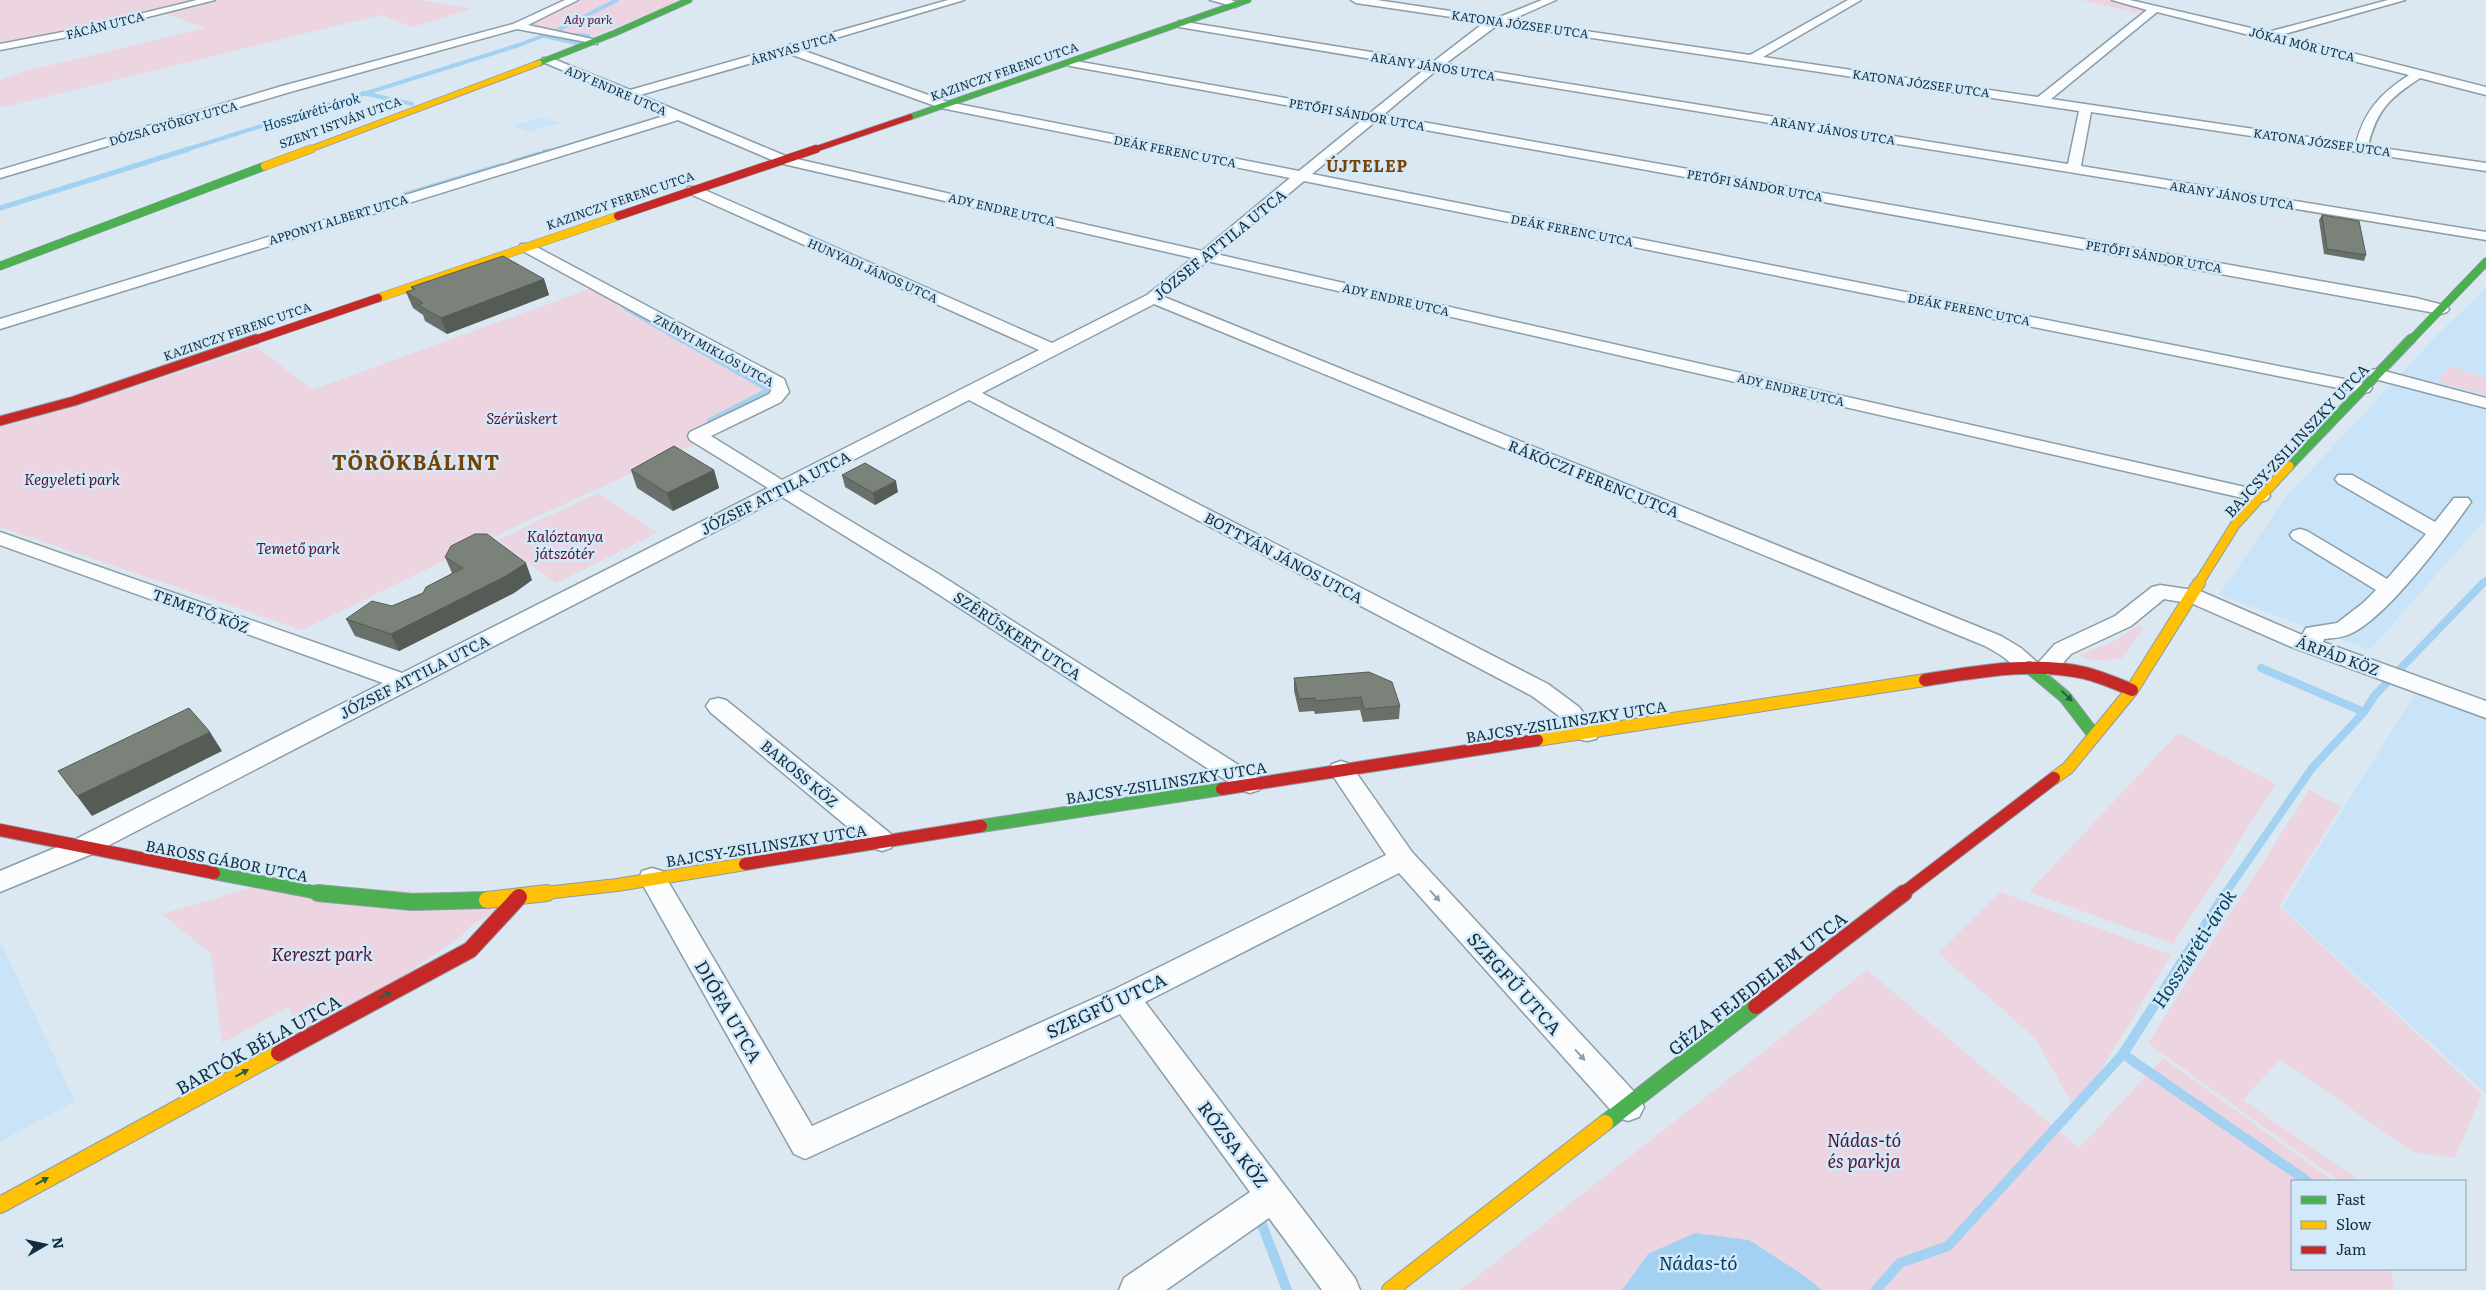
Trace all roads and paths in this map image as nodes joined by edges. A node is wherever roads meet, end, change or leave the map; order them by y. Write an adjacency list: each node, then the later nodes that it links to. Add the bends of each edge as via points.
1 (210, 0): 22 (street, FÁCÁN UTCA)
2 (548, 0): 16 (street)
3 (573, 0): 16 (street, DÓZSA GYÖRGY UTCA)
4 (689, 0): 21 (main road, SZENT ISTVÁN UTCA)
5 (959, 0): 23 (street, ÁRNYAS UTCA)
6 (1216, 0): 14 (street)
7 (1248, 0): 14 (main road, KAZINCZY FERENC UTCA)
8 (1356, 0): 17 (street, KATONA JÓZSEF UTCA)
9 (1551, 0): 17 (street, JÓZSEF ATTILA UTCA)
10 (1856, 0): 24 (street)
11 (2117, 0): 15 (street, JÓKAI MÓR UTCA)
12 (2400, 0): 20 (street)
13 (536, 4): 29 (street, DÓZSA GYÖRGY UTCA, via 497,22 377,60)
14 (1236, 4): 18 (main road, KAZINCZY FERENC UTCA)
15 (2155, 9): 20 (street, JÓKAI MÓR UTCA); 32 (street)
16 (538, 17): 19 (street, DÓZSA GYÖRGY UTCA)
17 (1498, 21): 24 (street, KATONA JÓZSEF UTCA); 27 (street, JÓZSEF ATTILA UTCA)
18 (1179, 24): 26 (main road, KAZINCZY FERENC UTCA); 27 (street, ARANY JÁNOS UTCA)
19 (517, 26): 21 (street); 29 (street, DÓZSA GYÖRGY UTCA)
20 (2268, 35): 28 (street, JÓKAI MÓR UTCA)
21 (593, 42): 25 (main road, SZENT ISTVÁN UTCA)
22 (0, 47)
23 (787, 49): 31 (street, ÁRNYAS UTCA); 33 (street, DEÁK FERENC UTCA)
24 (1752, 58): 32 (street, KATONA JÓZSEF UTCA)
25 (547, 60): 31 (street, ADY ENDRE UTCA); 48 (main road, SZENT ISTVÁN UTCA)
26 (1070, 63): 33 (main road, KAZINCZY FERENC UTCA); 36 (street, PETŐFI SÁNDOR UTCA)
27 (1435, 66): 36 (street, JÓZSEF ATTILA UTCA); 40 (street, ARANY JÁNOS UTCA)
28 (2419, 73): 30 (street, JÓKAI MÓR UTCA); 37 (street, via 2377,104)
29 (346, 74): 41 (street, DÓZSA GYÖRGY UTCA)
30 (2486, 91)
31 (628, 95): 35 (street, ADY ENDRE UTCA)
32 (2042, 100): 34 (street, KATONA JÓZSEF UTCA)
33 (945, 105): 38 (main road, KAZINCZY FERENC UTCA); 42 (street, DEÁK FERENC UTCA)
34 (2086, 108): 37 (street, KATONA JÓZSEF UTCA); 40 (street)
35 (677, 116): 38 (street, ADY ENDRE UTCA); 51 (street, APPONYI ALBERT UTCA)
36 (1373, 117): 42 (street, JÓZSEF ATTILA UTCA); 50 (street, PETŐFI SÁNDOR UTCA)
37 (2361, 148): 39 (street, KATONA JÓZSEF UTCA)
38 (784, 160): 43 (main road, KAZINCZY FERENC UTCA); 46 (street, ADY ENDRE UTCA)
39 (2486, 167)
40 (2074, 169): 44 (street, ARANY JÁNOS UTCA)
41 (0, 174)
42 (1302, 176): 46 (street, JÓZSEF ATTILA UTCA); 54 (street, DEÁK FERENC UTCA)
43 (693, 190): 45 (main road, KAZINCZY FERENC UTCA); 52 (street, HUNYADI JÁNOS UTCA)
44 (2486, 236)
45 (526, 247): 57 (main road, KAZINCZY FERENC UTCA, via 74,401); 59 (street, ZRÍNYI MIKLÓS UTCA, via 778,384 780,392 775,398 697,436)
46 (1206, 256): 49 (street, JÓZSEF ATTILA UTCA); 60 (street, ADY ENDRE UTCA)
47 (2486, 262): 50 (main road, BAJCSY-ZSILINSZKY UTCA)
48 (0, 266)
49 (1154, 298): 52 (street, JÓZSEF ATTILA UTCA); 68 (street, RÁKÓCZI FERENC UTCA, via 1993,641)
50 (2440, 309): 53 (main road, BAJCSY-ZSILINSZKY UTCA)
51 (0, 324)
52 (1053, 350): 55 (street, JÓZSEF ATTILA UTCA)
53 (2377, 374): 54 (main road, BAJCSY-ZSILINSZKY UTCA); 56 (street)
54 (2363, 388): 60 (main road, BAJCSY-ZSILINSZKY UTCA)
55 (971, 394): 59 (street, JÓZSEF ATTILA UTCA); 73 (street, BOTTYÁN JÁNOS UTCA, via 1540,690 1571,713)
56 (2486, 403)
57 (0, 421)
58 (2345, 479): 62 (street)
59 (783, 488): 69 (street, JÓZSEF ATTILA UTCA); 76 (street, SZÉRŰSKERT UTCA)
60 (2260, 496): 66 (main road, BAJCSY-ZSILINSZKY UTCA, via 2235,525)
61 (2461, 502): 62 (street)
62 (2438, 532): 65 (street, via 2416,561)
63 (2300, 535): 65 (street)
64 (0, 538): 69 (street, TEMETŐ KÖZ)
65 (2389, 588): 67 (street, via 2371,608 2343,629 2314,633)
66 (2192, 597): 67 (street, ÁRPÁD KÖZ); 68 (street, ÁRPÁD KÖZ, via 2160,592 2123,621 2063,649); 70 (main road, BAJCSY-ZSILINSZKY UTCA)
67 (2311, 646): 72 (street, ÁRPÁD KÖZ)
68 (2038, 667): 70 (main road, BAJCSY-ZSILINSZKY UTCA, via 2086,673); 73 (main road, BAJCSY-ZSILINSZKY UTCA, via 1974,672); 74 (main road, one-way to 74, via 2074,703)
69 (403, 682): 79 (street, JÓZSEF ATTILA UTCA)
70 (2132, 690): 74 (main road, GÉZA FEJEDELEM UTCA)
71 (718, 706): 78 (street, BAROSS KÖZ)
72 (2486, 710)
73 (1587, 733): 75 (main road, BAJCSY-ZSILINSZKY UTCA)
74 (2094, 735): 86 (main road, GÉZA FEJEDELEM UTCA, via 2068,768 1849,933)
75 (1341, 770): 76 (main road, BAJCSY-ZSILINSZKY UTCA); 80 (street, SZEGFŰ UTCA)
76 (1250, 784): 78 (main road, BAJCSY-ZSILINSZKY UTCA)
77 (0, 830): 79 (main road, BAROSS GÁBOR UTCA)
78 (882, 841): 81 (main road, BAJCSY-ZSILINSZKY UTCA)
79 (83, 847): 82 (street, JÓZSEF ATTILA UTCA); 84 (main road, BAROSS GÁBOR UTCA, via 333,896)
80 (1402, 860): 85 (street, SZEGFŰ UTCA); 86 (street, SZEGFŰ UTCA, one-way to 86)
81 (652, 878): 83 (main road, BAJCSY-ZSILINSZKY UTCA); 87 (street, DIÓFA UTCA)
82 (0, 882)
83 (519, 897): 84 (main road, BAJCSY-ZSILINSZKY UTCA); 89 (main road, BARTÓK BÉLA UTCA, one-way to 83, via 470,950)
84 (451, 902)
85 (1125, 998): 87 (street, SZEGFŰ UTCA); 88 (street, RÓZSA KÖZ)
86 (1628, 1107): 92 (main road, GÉZA FEJEDELEM UTCA)
87 (805, 1144)
88 (1273, 1196): 90 (street); 91 (street, RÓZSA KÖZ)
89 (0, 1205)
90 (1136, 1290)
91 (1343, 1290)
92 (1390, 1290)

